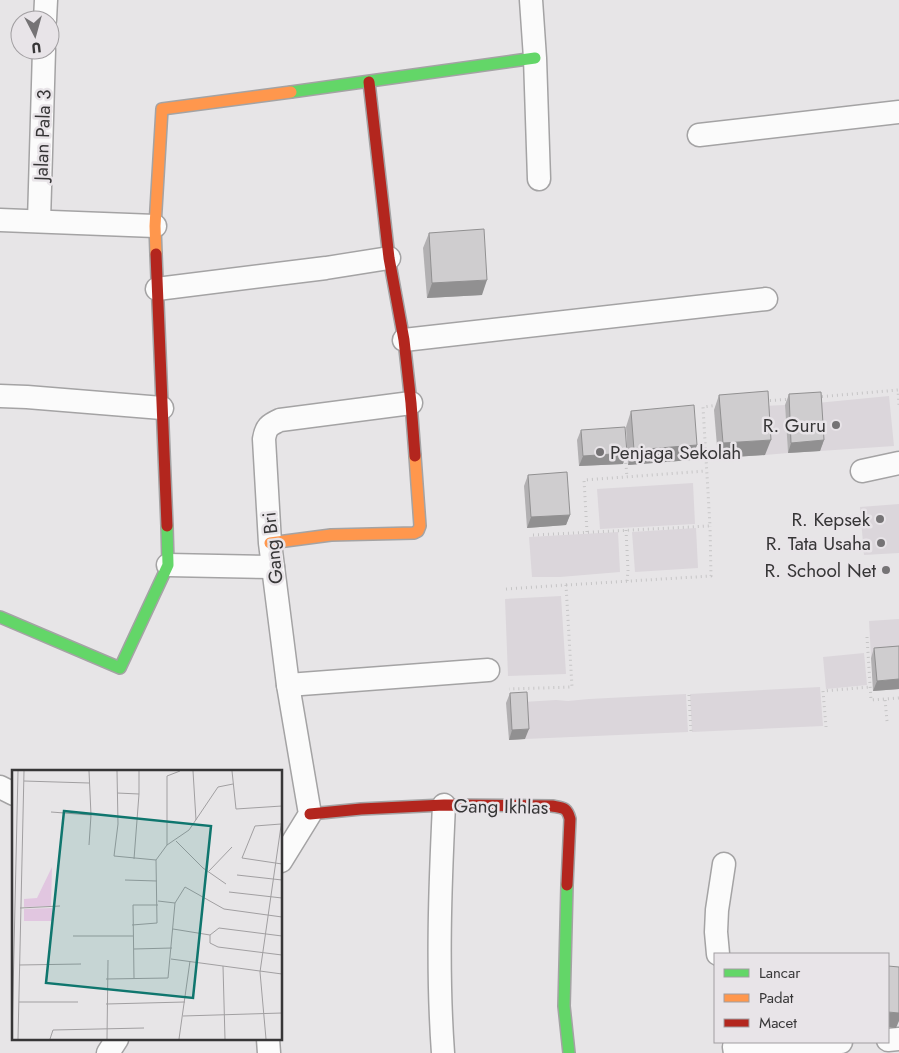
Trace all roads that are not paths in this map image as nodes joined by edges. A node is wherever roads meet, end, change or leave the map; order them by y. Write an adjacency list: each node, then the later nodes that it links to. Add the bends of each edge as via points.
1 (530, 0): 2 (street)
2 (536, 58): 4 (street); 7 (street)
3 (44, 60): 9 (street, Jalan Pala 3)
4 (369, 82): 10 (street, via 162,109); 11 (street)
5 (899, 112): 6 (street)
6 (699, 136)
7 (539, 179)
8 (0, 220): 9 (street)
9 (39, 221): 10 (street)
10 (155, 226): 12 (street)
11 (389, 258): 12 (street); 14 (street)
12 (157, 289): 17 (street)
13 (766, 299): 14 (street)
14 (404, 340): 16 (street)
15 (0, 396): 17 (street)
16 (411, 404): 20 (street, Gang Bri, via 280,420 271,424 264,439); 20 (street, via 418,531 414,534 331,535)
17 (162, 408): 21 (street)
18 (899, 463): 19 (street)
19 (862, 471)
20 (270, 543): 22 (street, Gang Bri)
21 (168, 565): 22 (street); 23 (street, via 120,668)
22 (273, 567): 25 (street, Gang Bri)
23 (0, 617)
24 (488, 670): 25 (street)
25 (288, 685): 29 (street, Gang Bri)
26 (0, 787): 27 (street)
27 (12, 793)
28 (444, 805): 29 (street, Gang Ikhlas); 39 (street, via 440,898); 40 (street, Gang Ikhlas, via 552,806 565,808 569,813 564,1006)
29 (310, 814): 30 (street)
30 (282, 859)
31 (724, 864): 32 (street, via 717,910)
32 (718, 953)
33 (116, 1040): 37 (street)
34 (268, 1040): 38 (street)
35 (820, 1043): 36 (street)
36 (734, 1047)
37 (108, 1053)
38 (269, 1053)
39 (443, 1053)
40 (569, 1053)

